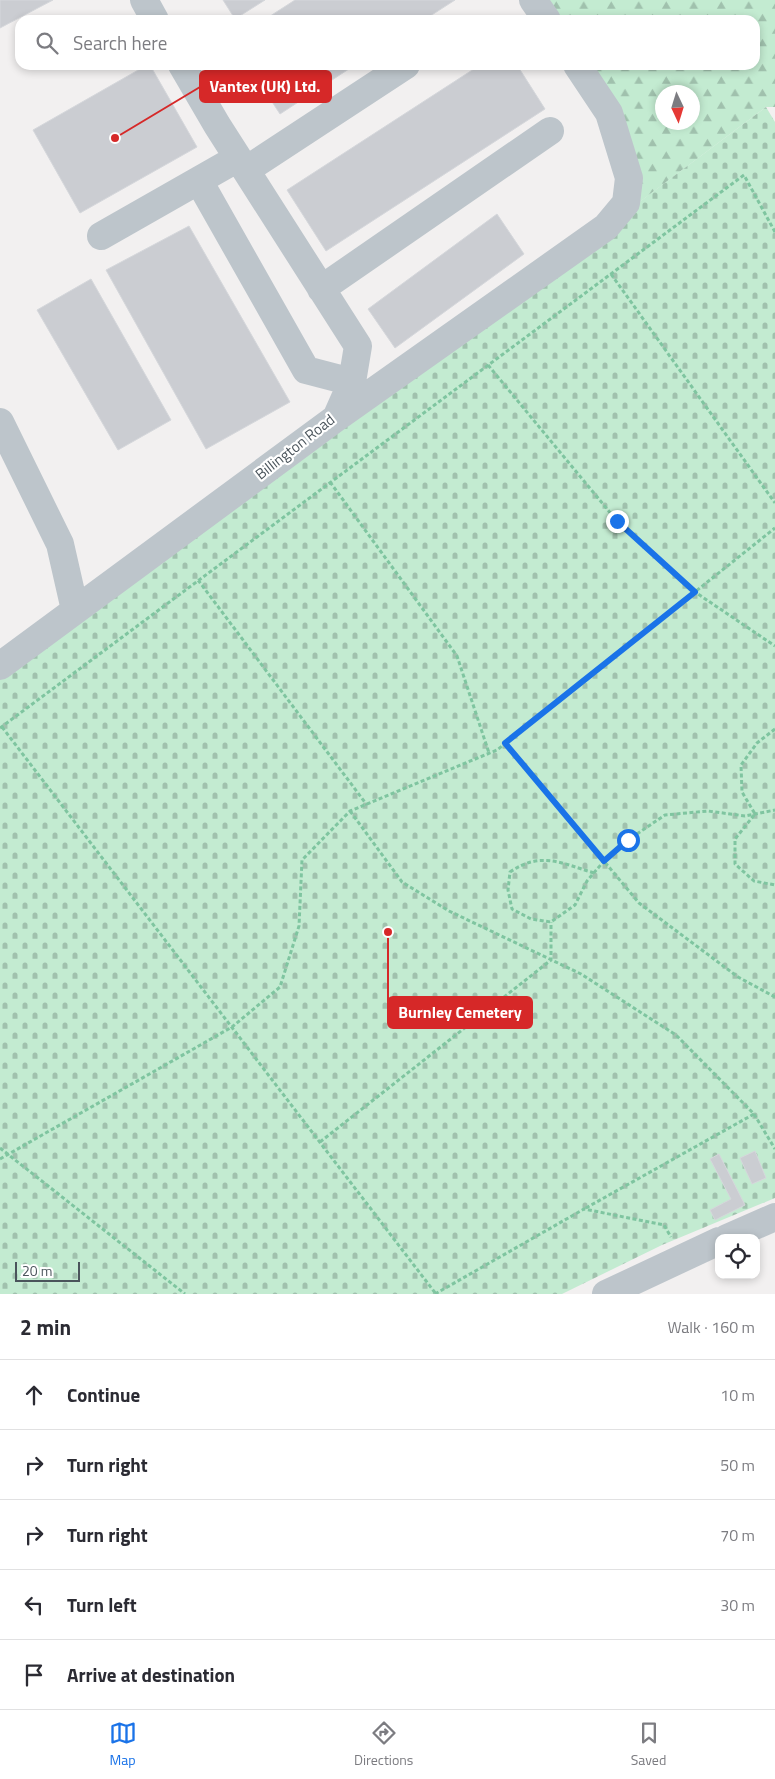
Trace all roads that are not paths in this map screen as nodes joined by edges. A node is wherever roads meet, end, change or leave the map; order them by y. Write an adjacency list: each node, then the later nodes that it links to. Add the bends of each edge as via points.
1 (144, 0): 3 (street)
2 (533, 0): 4 (street)
3 (152, 15)
4 (544, 15)
5 (185, 70): 9 (street, Billington Road)
6 (398, 70): 9 (street)
7 (580, 70): 14 (street, via 609,113 629,178 626,203 606,227)
8 (550, 131): 12 (street)
9 (242, 164): 10 (street); 12 (street, Billington Road)
10 (198, 181): 11 (street); 13 (street, via 306,370)
11 (101, 236)
12 (321, 289): 13 (street, Billington Road, via 358,346)
13 (352, 382): 14 (street, Billington Road)
14 (336, 418): 16 (street, Billington Road)
15 (0, 422): 16 (street, via 60,544)
16 (75, 610): 17 (street, Billington Road)
17 (0, 666)
18 (775, 1217): 19 (street)
19 (736, 1234)
20 (715, 1243): 21 (street)
21 (606, 1294)

